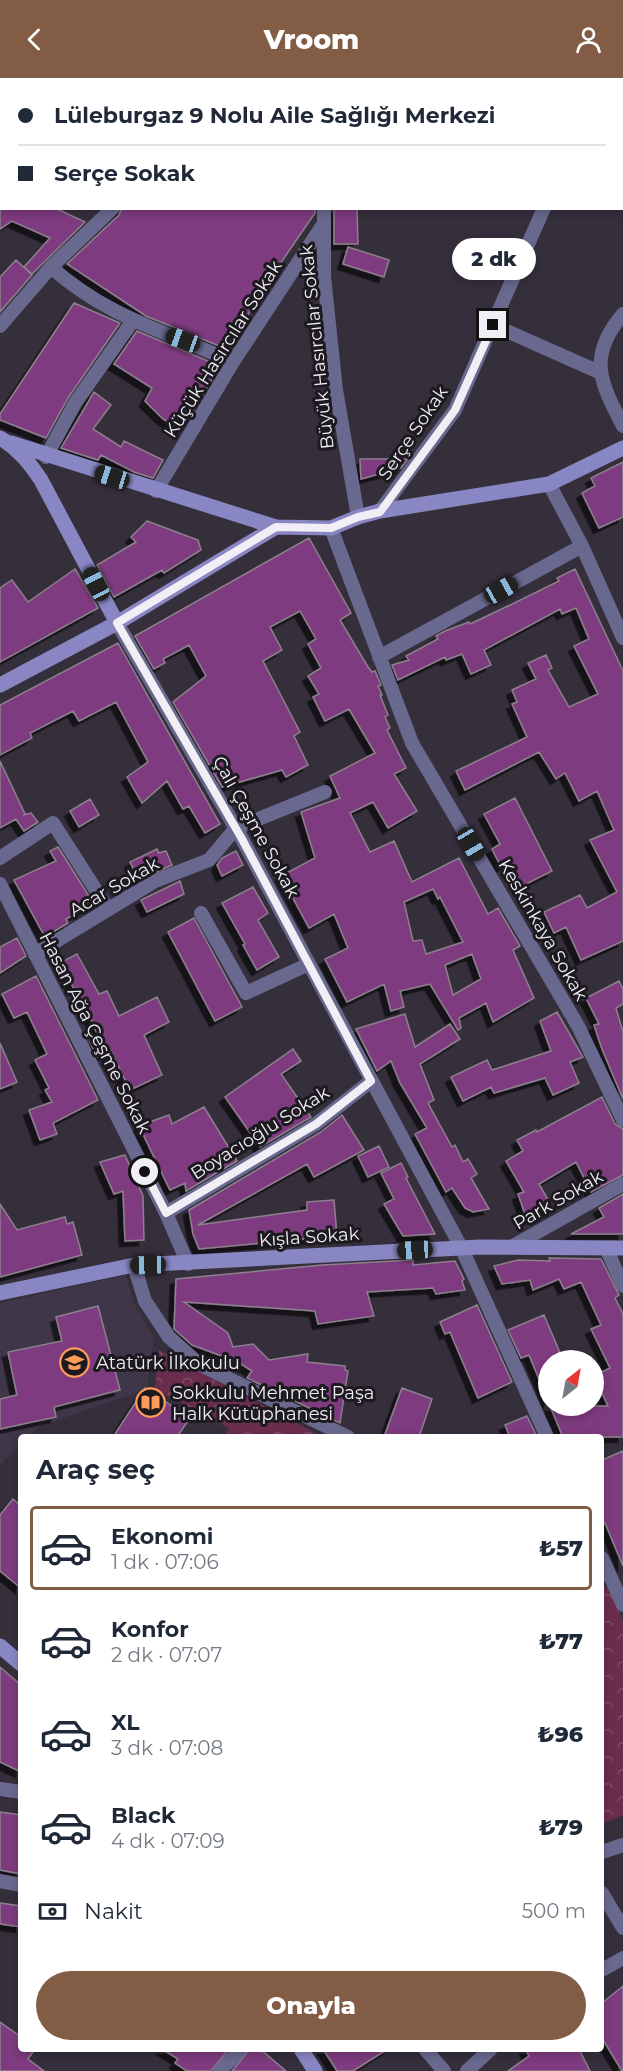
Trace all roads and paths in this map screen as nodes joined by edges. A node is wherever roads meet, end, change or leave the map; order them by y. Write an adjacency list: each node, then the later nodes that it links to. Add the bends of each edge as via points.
1 (111, 210): 5 (street)
2 (324, 210): 4 (street, Büyük Hasırcılar Sokak)
3 (543, 210): 8 (street, Serçe Sokak)
4 (322, 226): 10 (street, Küçük Hasırcılar Sokak); 19 (street, Büyük Hasırcılar Sokak, via 336,390)
5 (51, 267): 7 (street, via 75,289); 9 (street)
6 (623, 314): 11 (street, via 608,331)
7 (132, 322): 10 (street); 15 (street, via 75,403)
8 (493, 325): 11 (street); 18 (street, Serçe Sokak, via 455,410)
9 (0, 326)
10 (232, 362): 17 (street, Küçük Hasırcılar Sokak)
11 (599, 372): 12 (street)
12 (623, 426)
13 (5, 441): 15 (main road); 23 (main road, Çalı Çeşme Sokak, via 29,462 41,480)
14 (623, 448): 16 (main road)
15 (46, 457): 17 (main road)
16 (549, 484): 18 (main road); 22 (street)
17 (156, 491): 20 (main road)
18 (380, 512): 19 (main road)
19 (358, 517): 21 (main road)
20 (276, 527): 21 (main road); 23 (main road)
21 (331, 528): 25 (street, Keskinkaya Sokak)
22 (582, 546): 24 (street); 25 (street)
23 (117, 623): 26 (main road); 28 (street, Çalı Çeşme Sokak)
24 (623, 638)
25 (379, 657): 36 (street, Keskinkaya Sokak, via 412,743 578,1026)
26 (0, 685)
27 (325, 792): 28 (street)
28 (236, 828): 31 (street, Acar Sokak, via 208,860 155,881); 34 (street, Çalı Çeşme Sokak)
29 (0, 858): 31 (street, via 53,823)
30 (0, 884): 33 (street, Hasan Ağa Çeşme Sokak)
31 (108, 909): 33 (street, Acar Sokak)
32 (201, 913): 34 (street, via 246,993)
33 (35, 954): 38 (street, Hasan Ağa Çeşme Sokak)
34 (309, 964): 35 (street, Çalı Çeşme Sokak)
35 (371, 1081): 38 (street, Boyacıoğlu Sokak, via 316,1124); 39 (street, Çalı Çeşme Sokak)
36 (623, 1120)
37 (623, 1184): 40 (street, Park Sokak)
38 (166, 1213): 43 (street, Hasan Ağa Çeşme Sokak)
39 (461, 1247): 40 (main road, Kışla Sokak); 43 (main road, Kışla Sokak); 48 (street, Çalı Çeşme Sokak)
40 (511, 1247): 41 (main road, Kışla Sokak)
41 (606, 1248): 42 (main road, Kışla Sokak); 45 (street)
42 (623, 1248)
43 (188, 1264): 44 (main road, Kışla Sokak)
44 (134, 1265): 46 (main road, Kışla Sokak); 47 (street, via 145,1301 169,1337 199,1364)
45 (623, 1286)
46 (0, 1293)
47 (342, 1434)
48 (546, 1434)
49 (604, 1565): 50 (street)
50 (623, 1605)
51 (0, 1646): 52 (main road)
52 (18, 1661)
53 (0, 1789): 54 (street)
54 (18, 1792)
55 (623, 1845): 56 (street)
56 (604, 1851)
57 (0, 1881): 58 (street)
58 (18, 1885)
59 (604, 1896): 60 (street)
60 (623, 1928)
61 (623, 1958): 62 (street)
62 (604, 1969)
63 (239, 2052): 67 (street)
64 (303, 2052): 68 (main road)
65 (428, 2052): 69 (street)
66 (488, 2052): 70 (street)
67 (220, 2071)
68 (315, 2071)
69 (444, 2071)
70 (467, 2071)

